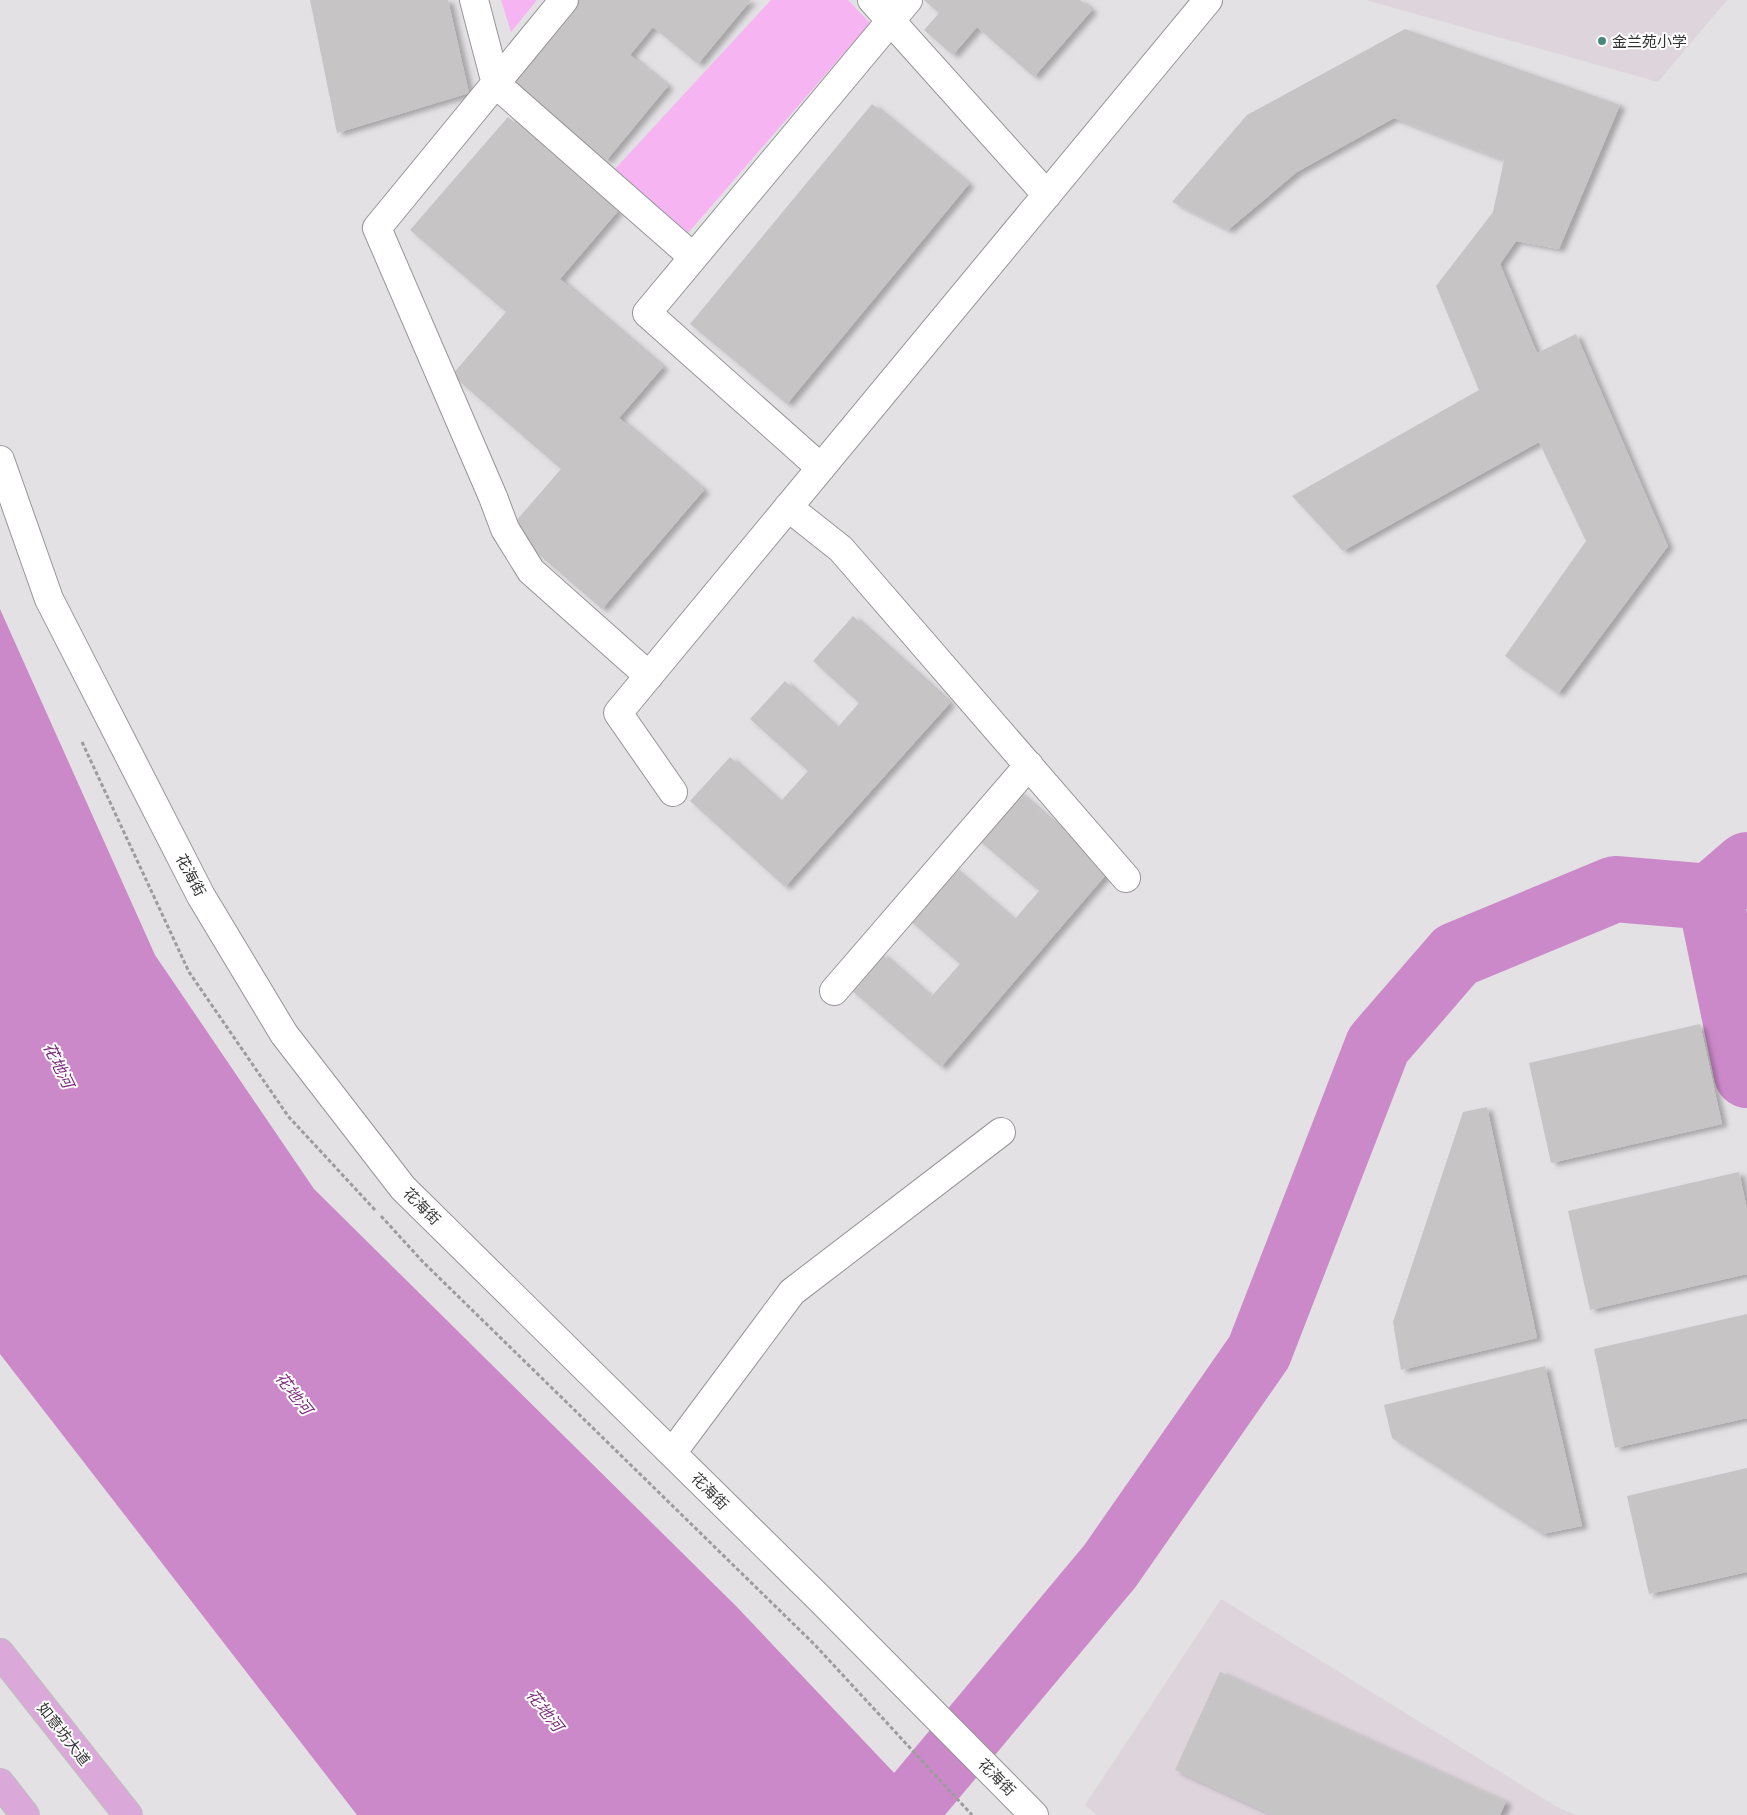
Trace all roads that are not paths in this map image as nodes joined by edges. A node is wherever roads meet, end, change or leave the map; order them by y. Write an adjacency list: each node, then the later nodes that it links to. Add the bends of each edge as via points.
1 (474, 0): 6 (street)
2 (564, 0): 6 (street)
3 (872, 0): 5 (street)
4 (1208, 0): 7 (street)
5 (899, 10): 7 (street); 8 (street)
6 (496, 84): 8 (street); 12 (street, via 377,228 505,529 531,571)
7 (1047, 195): 10 (street)
8 (693, 257): 10 (street, via 647,313)
9 (0, 460): 18 (street, 花海街, via 49,599 201,896 284,1034 403,1188)
10 (821, 468): 11 (street)
11 (788, 507): 12 (street); 13 (street, via 841,549)
12 (649, 676): 14 (street, via 618,713)
13 (1029, 765): 15 (street); 16 (street)
14 (673, 792)
15 (1126, 878)
16 (834, 991)
17 (1001, 1132): 18 (street, via 792,1292)
18 (672, 1453): 23 (street, 花海街)
19 (0, 1653): 22 (main road, 如意坊大道)
20 (0, 1784): 21 (main road)
21 (25, 1815)
22 (128, 1815)
23 (1034, 1815)

